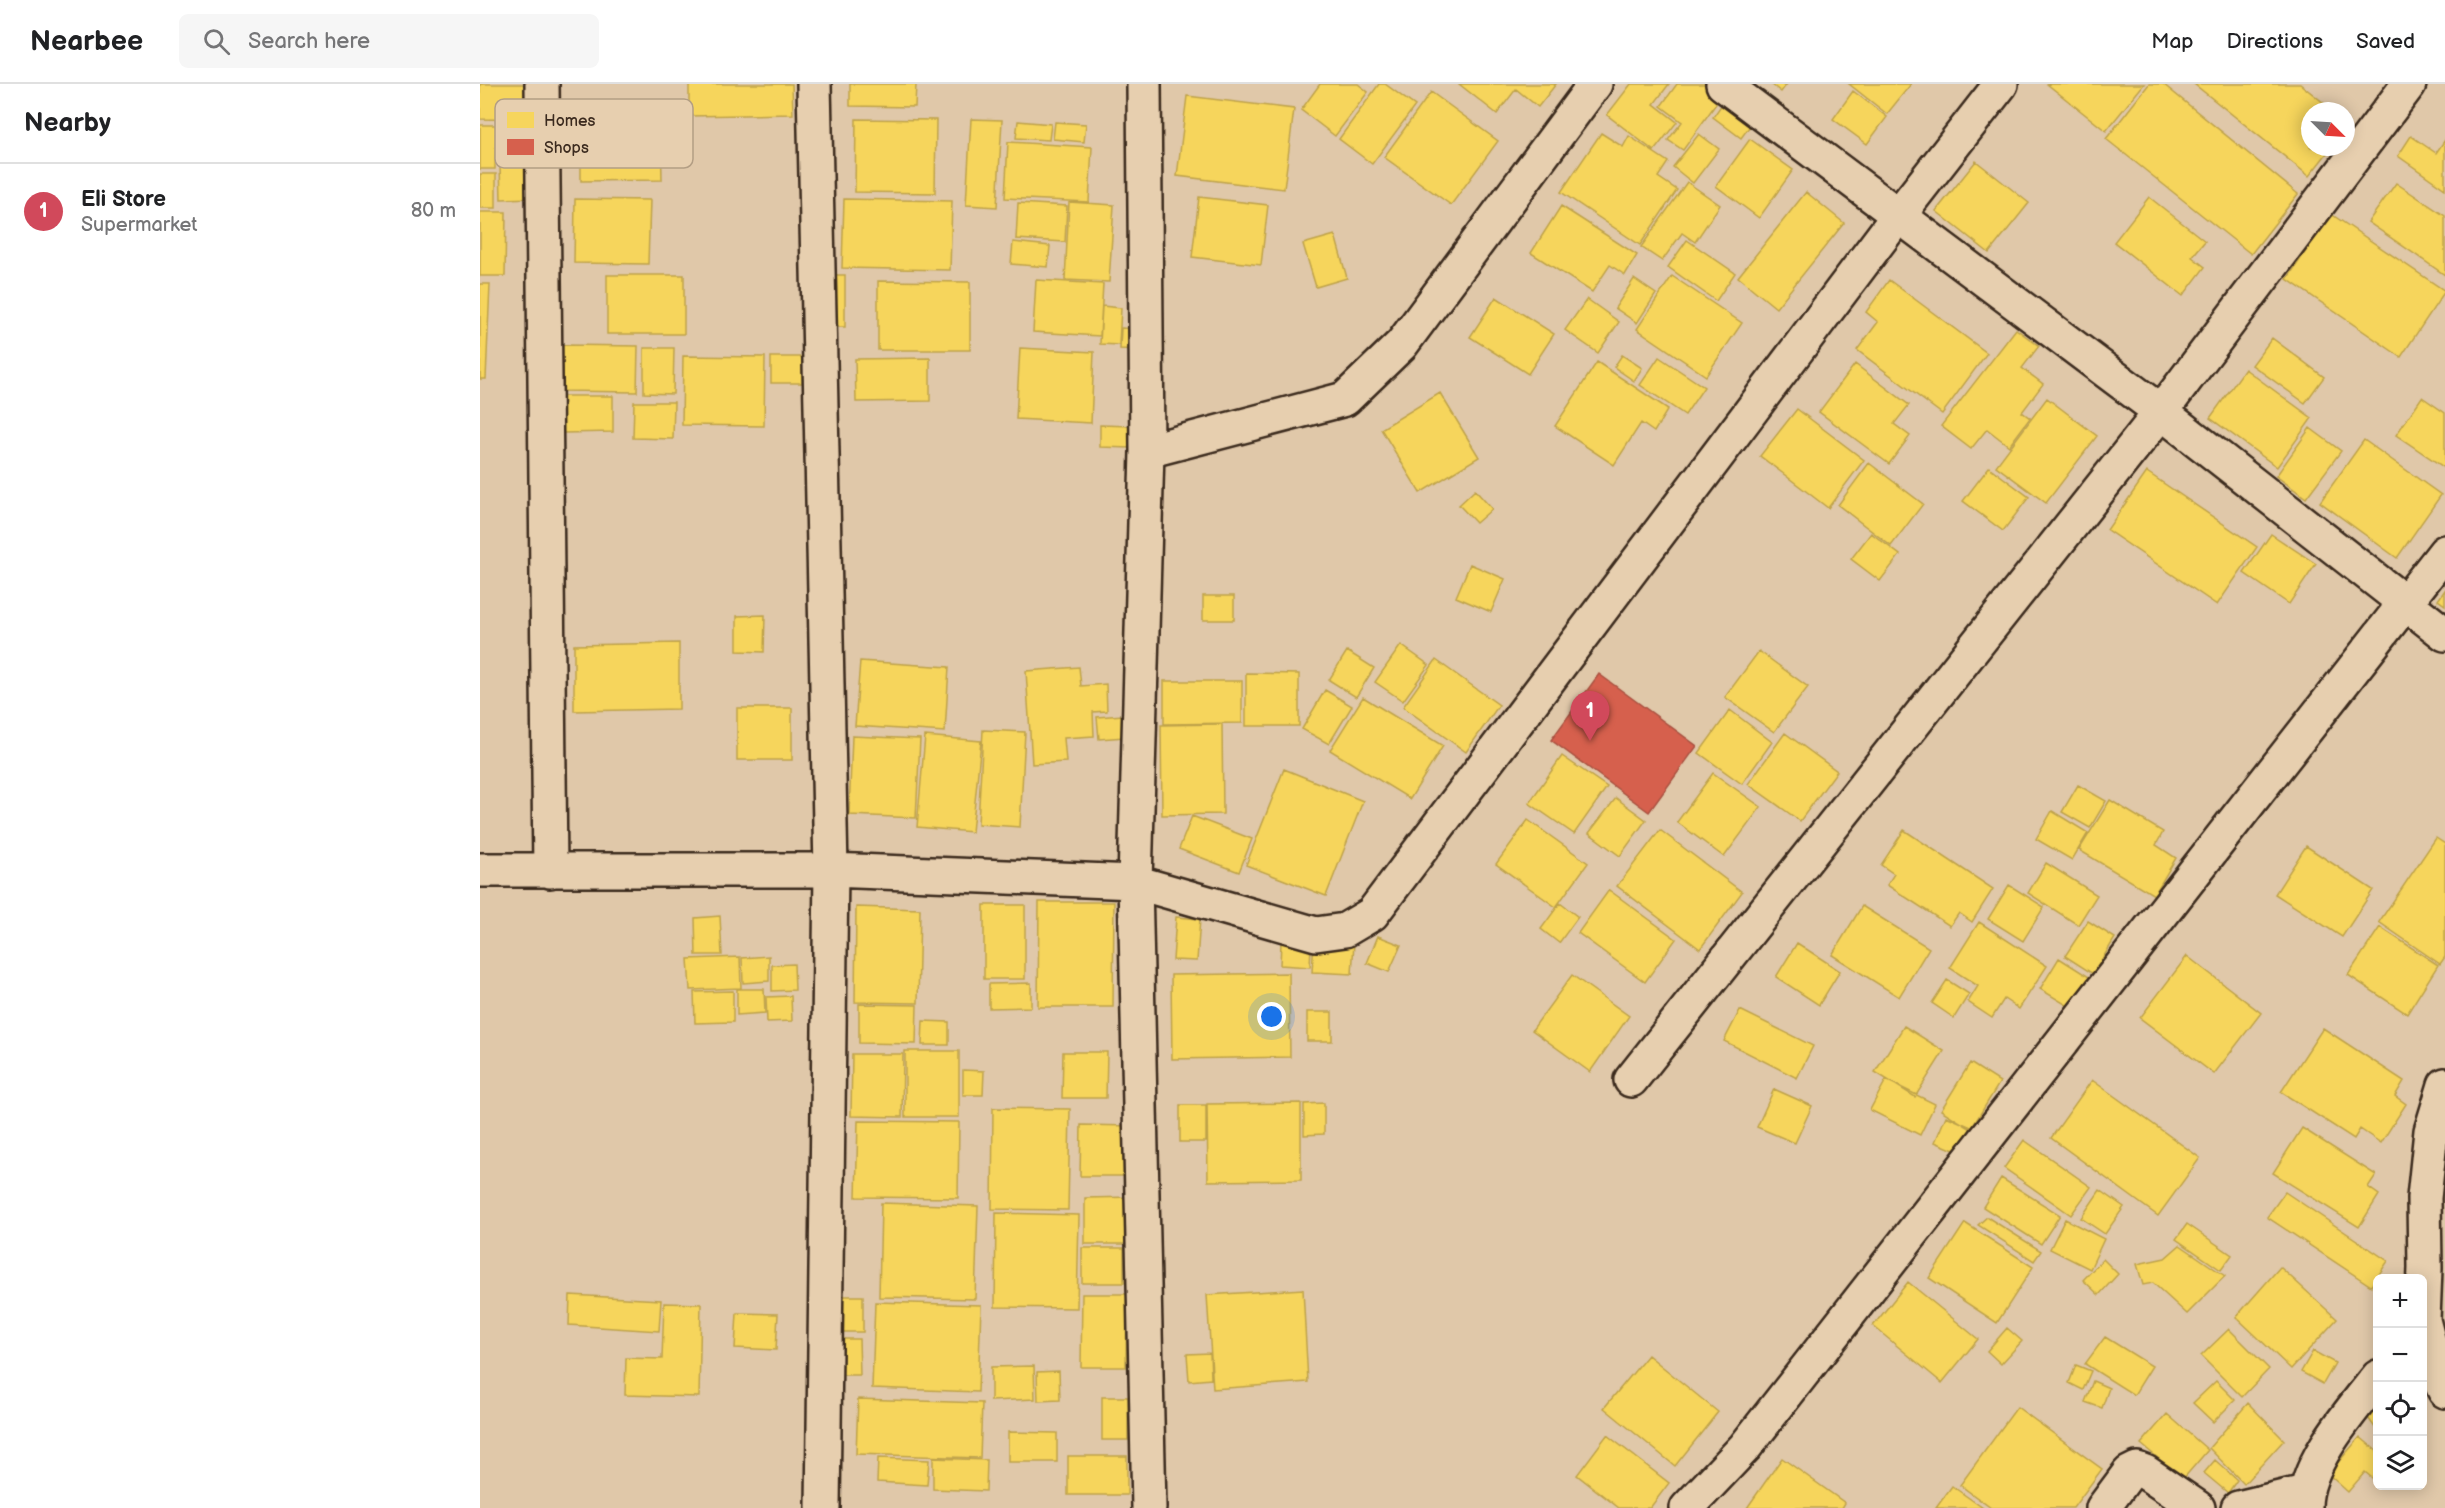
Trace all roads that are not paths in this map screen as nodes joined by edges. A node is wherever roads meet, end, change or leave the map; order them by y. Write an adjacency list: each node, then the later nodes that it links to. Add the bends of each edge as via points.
1 (542, 84): 8 (street)
2 (814, 84): 17 (street)
3 (1144, 84): 12 (street)
4 (1595, 84): 12 (street, via 1402,344 1345,399)
5 (1723, 84): 10 (street)
6 (2001, 84): 10 (street)
7 (2409, 84): 11 (street)
8 (542, 99)
9 (543, 168): 18 (street)
10 (1898, 216): 11 (street); 19 (street, via 1372,914 1345,930 1316,934)
11 (2161, 412): 14 (street); 20 (street)
12 (1148, 451): 19 (street)
13 (2445, 552): 14 (street)
14 (2405, 603): 15 (street); 29 (street, via 1745,1448)
15 (2445, 634)
16 (480, 870): 18 (street)
17 (831, 870): 18 (street); 19 (street); 27 (street)
18 (550, 871)
19 (1135, 882): 28 (street)
20 (1631, 1080)
21 (2445, 1085): 22 (street, via 2432,1131 2424,1198)
22 (2425, 1274)
23 (2425, 1328): 25 (street)
24 (2374, 1382): 26 (street, via 2335,1431)
25 (2445, 1391)
26 (2305, 1500): 32 (street)
27 (823, 1508)
28 (1149, 1508)
29 (1687, 1508)
30 (2103, 1508): 31 (street, via 2129,1473 2137,1469)
31 (2198, 1508)
32 (2238, 1508)

